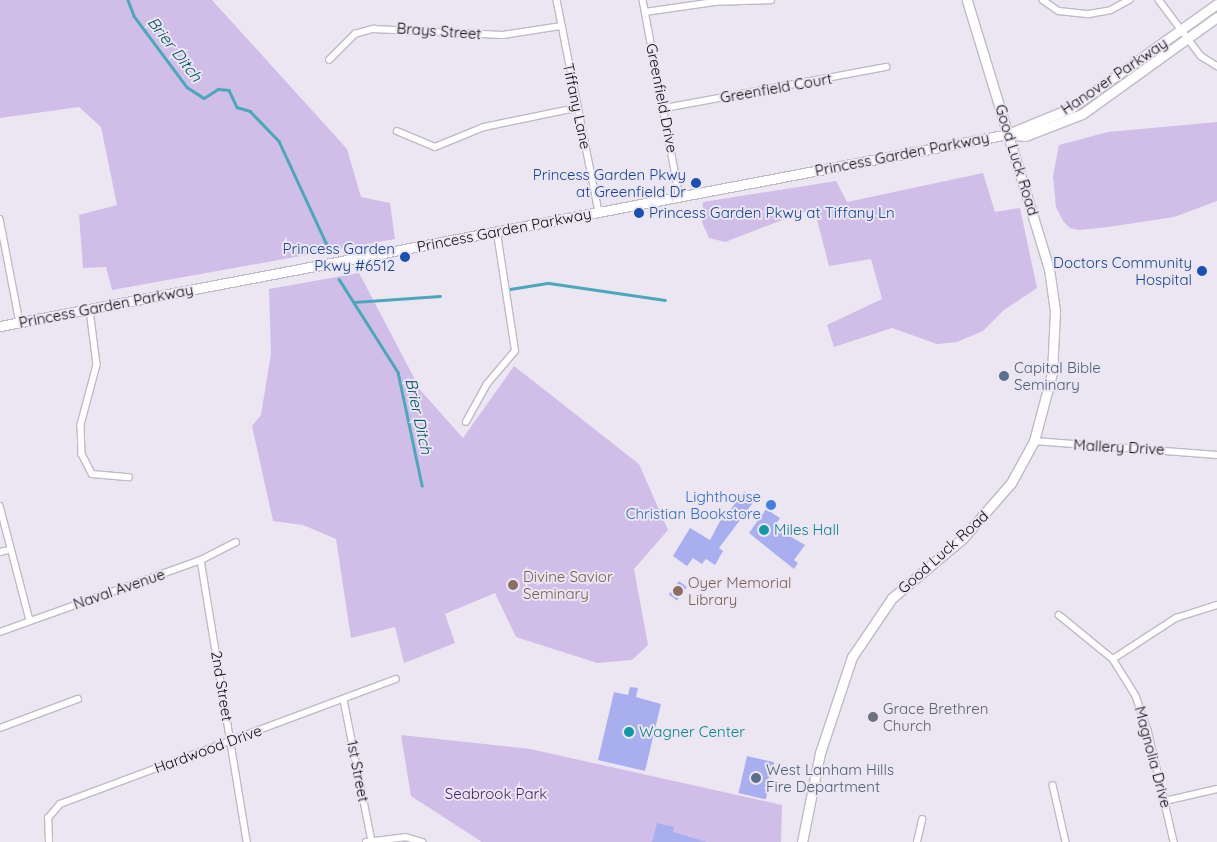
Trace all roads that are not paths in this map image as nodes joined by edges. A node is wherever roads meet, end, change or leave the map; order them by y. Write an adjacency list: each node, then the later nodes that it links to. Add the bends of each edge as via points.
1 (556, 0): 11 (street, Tiffany Lane)
2 (643, 0): 9 (street, Greenfield Drive)
3 (771, 0): 9 (street, via 714,2)
4 (967, 0): 20 (street, Good Luck Road)
5 (1043, 0): 6 (street, via 1060,11 1089,14 1111,10)
6 (1129, 0)
7 (1159, 0): 12 (street)
8 (1217, 4): 12 (street, Hanover Parkway)
9 (645, 12): 18 (street, Greenfield Drive)
10 (1217, 17): 13 (street, Hanover Parkway)
11 (561, 26): 14 (street, Brays Street, via 503,35 373,29 355,34); 17 (street, Tiffany Lane)
12 (1180, 30): 13 (street); 20 (street, Hanover Parkway, via 1071,108)
13 (1186, 39): 15 (street, via 1207,61); 20 (street, Hanover Parkway, via 1082,114 1025,136)
14 (329, 60)
15 (1217, 66)
16 (886, 67): 18 (street, Greenfield Court)
17 (576, 108): 19 (street, via 484,127 436,147); 22 (street, Tiffany Lane)
18 (665, 108): 21 (street, Greenfield Drive)
19 (397, 131)
20 (1008, 134): 21 (street, Princess Garden Parkway); 29 (street, Good Luck Road, via 1053,288 1052,373)
21 (680, 197): 22 (street, Princess Garden Parkway)
22 (599, 212): 24 (street, Princess Garden Parkway)
23 (0, 219): 26 (street)
24 (497, 234): 25 (street, Princess Garden Parkway); 28 (street, via 515,351 488,384)
25 (90, 310): 26 (street, Princess Garden Parkway); 31 (street, via 96,365 80,432 82,454 92,474)
26 (20, 322): 27 (street, Princess Garden Parkway)
27 (0, 326)
28 (466, 422)
29 (1034, 440): 30 (street, Mallery Drive, via 1204,451); 55 (street, Good Luck Road, via 993,507 892,598 862,639 830,716)
30 (1217, 455)
31 (129, 477)
32 (0, 506): 34 (street)
33 (236, 542): 36 (street, Naval Avenue)
34 (9, 550): 35 (street); 39 (street)
35 (0, 552)
36 (201, 560): 39 (street, Naval Avenue); 46 (street, 2nd Street)
37 (1217, 605): 41 (street, via 1176,618)
38 (1059, 615): 41 (street, Magnolia Drive)
39 (30, 620): 40 (street, Naval Avenue)
40 (0, 632)
41 (1113, 659): 49 (street, Magnolia Drive, via 1142,709)
42 (396, 679): 44 (street, Hardwood Drive)
43 (78, 699): 45 (street)
44 (344, 700): 46 (street, Hardwood Drive); 53 (street, 1st Street)
45 (0, 728)
46 (231, 740): 51 (street, Hardwood Drive, via 60,804 48,818); 52 (street, 2nd Street)
47 (1053, 785): 57 (street)
48 (1217, 789): 49 (street)
49 (1165, 801): 58 (street, Magnolia Drive)
50 (922, 820): 56 (street)
51 (49, 842)
52 (247, 842)
53 (370, 842): 54 (street, via 405,837)
54 (422, 842)
55 (802, 842)
56 (917, 842)
57 (1066, 842)
58 (1174, 842)

